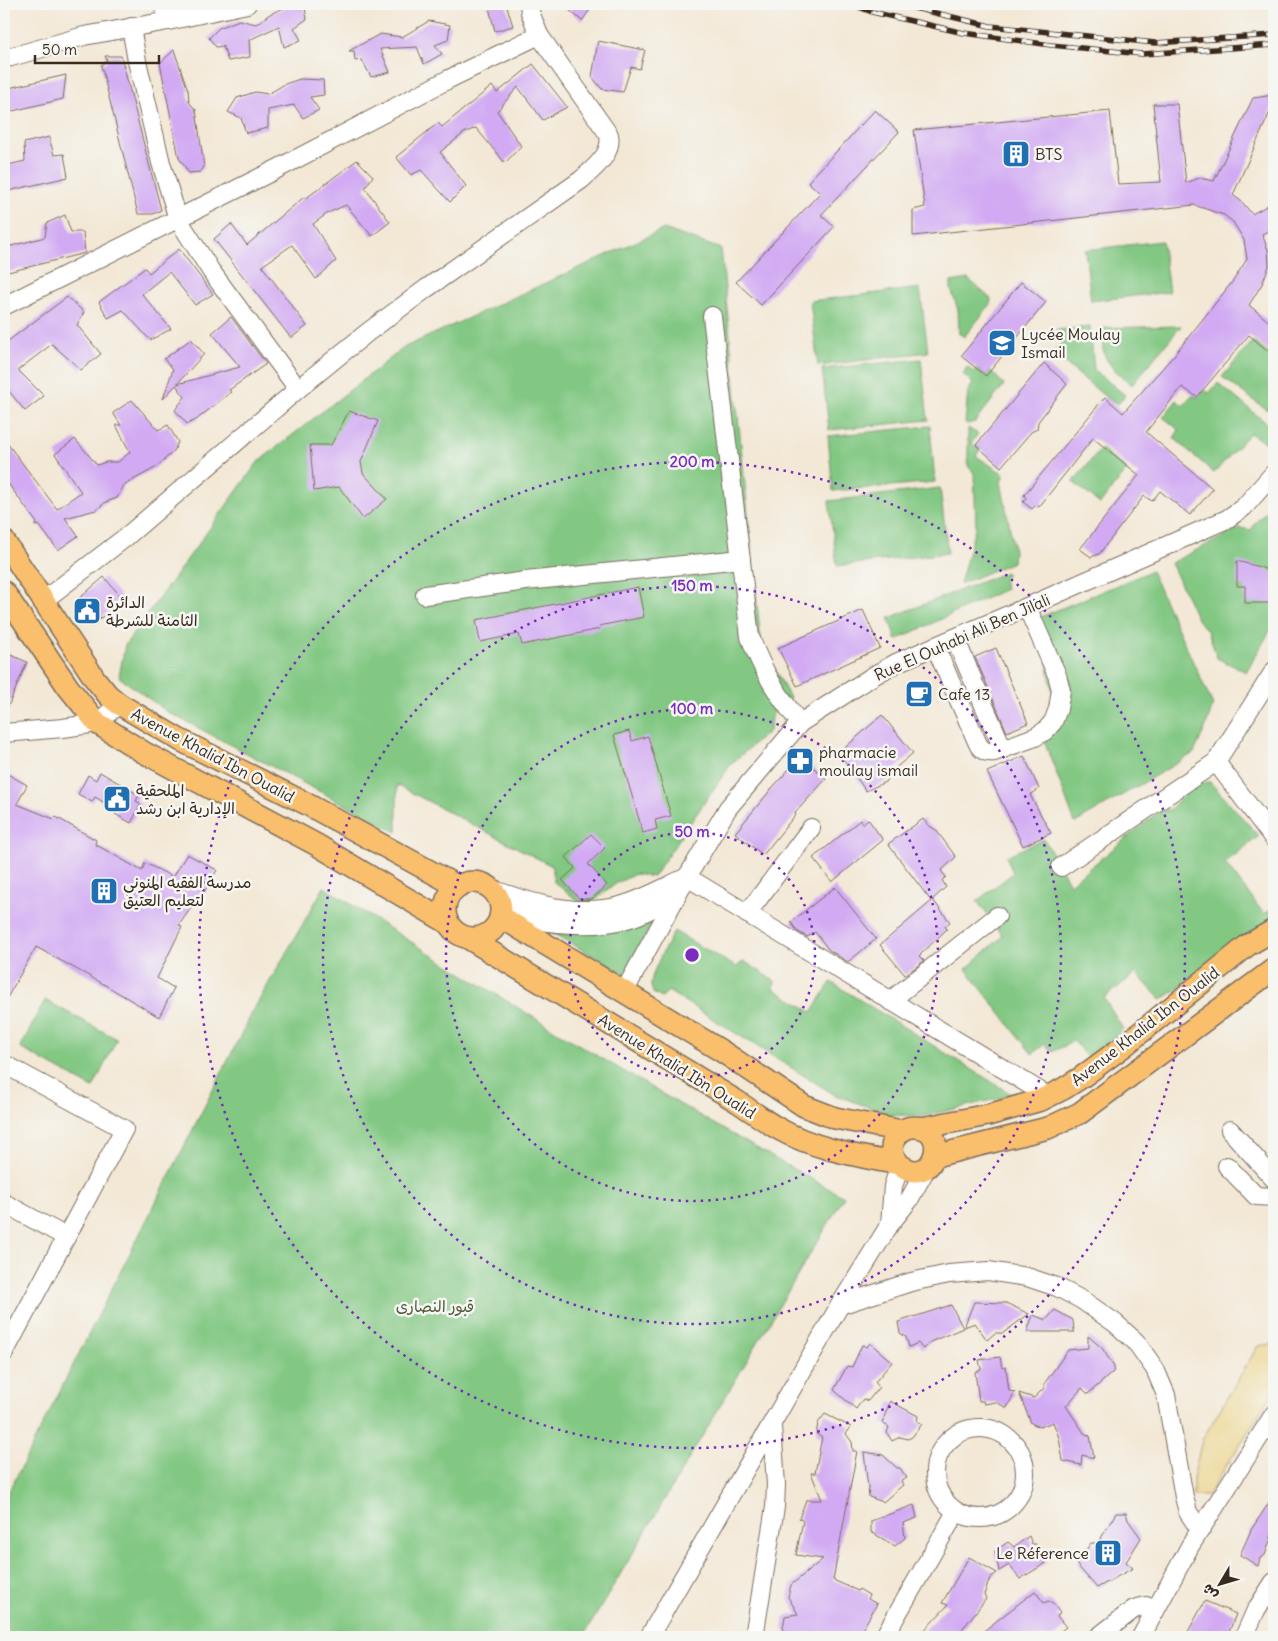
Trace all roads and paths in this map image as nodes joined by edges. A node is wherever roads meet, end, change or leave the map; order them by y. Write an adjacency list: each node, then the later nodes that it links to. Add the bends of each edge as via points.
1 (163, 4): 4 (street)
2 (247, 4): 4 (street)
3 (529, 4): 6 (street)
4 (168, 21): 5 (street)
5 (131, 27): 7 (street); 8 (street, via 161,164)
6 (539, 35): 8 (street); 11 (street, via 609,135 610,144 605,155 581,180 412,299)
7 (4, 58)
8 (178, 219): 9 (street); 11 (street)
9 (4, 306)
10 (712, 316): 14 (street)
11 (298, 389): 17 (street, via 126,537)
12 (1274, 473): 18 (street, Rue El Ouhabi Ali Ben Jilali, via 1244,507 1226,519)
13 (4, 541): 17 (main road, Avenue Khalid Ibn Oualid)
14 (741, 559): 16 (street); 24 (street, via 750,637 777,694)
15 (4, 592): 23 (main road, Avenue Khalid Ibn Oualid, via 68,687)
16 (425, 595)
17 (44, 600): 22 (main road, Avenue Khalid Ibn Oualid, via 95,678)
18 (1027, 607): 19 (street, Rue El Ouhabi Ali Ben Jilali); 26 (street, via 1057,675 1061,690 1058,709 1045,731)
19 (955, 638): 20 (street, Rue El Ouhabi Ali Ben Jilali); 26 (street)
20 (935, 646): 24 (street, Rue El Ouhabi Ali Ben Jilali, via 873,676); 26 (street, via 980,748 990,753)
21 (1274, 671): 27 (street)
22 (119, 704): 23 (street); 32 (main road, Avenue Khalid Ibn Oualid, via 180,740 305,803)
23 (97, 723): 25 (street); 37 (main road, Avenue Khalid Ibn Oualid, via 143,752 317,845)
24 (800, 723): 31 (street, Rue El Ouhabi Ali Ben Jilali, via 728,808)
25 (4, 733)
26 (1003, 749)
27 (1216, 762): 29 (street); 30 (street)
28 (811, 828): 35 (street)
29 (1274, 839)
30 (1061, 867)
31 (683, 884): 33 (street, via 619,906 586,910 525,901); 34 (street, via 662,903 633,918 603,924 539,921); 35 (street); 41 (street, Rue El Ouhabi Ali Ben Jilali)
32 (457, 886): 33 (main road, via 475,882); 37 (main road, via 445,907)
33 (492, 888): 34 (main road, via 501,902)
34 (501, 913): 39 (main road, via 492,932); 41 (main road, Avenue Khalid Ibn Oualid)
35 (747, 914): 42 (street)
36 (996, 916): 42 (street)
37 (448, 923): 39 (main road, via 453,930)
38 (1274, 930): 44 (main road, Avenue Khalid Ibn Oualid, via 1248,945 1082,1077)
39 (468, 938): 48 (main road, Avenue Khalid Ibn Oualid, via 778,1128 835,1151)
40 (1274, 969): 47 (main road, Avenue Khalid Ibn Oualid, via 1080,1113 1048,1128)
41 (624, 992): 45 (main road, Avenue Khalid Ibn Oualid, via 804,1106 835,1118)
42 (890, 1001): 44 (street)
43 (4, 1064): 54 (street, via 124,1128)
44 (1048, 1096): 45 (main road, Avenue Khalid Ibn Oualid, via 988,1115)
45 (911, 1129): 47 (main road, via 926,1130 934,1139 936,1150); 48 (main road, via 895,1139 893,1144 893,1155)
46 (1230, 1130): 50 (street)
47 (931, 1162): 48 (main road, via 918,1171); 53 (street, via 909,1200)
48 (900, 1165): 53 (street, via 893,1186)
49 (1227, 1166): 51 (street, via 1256,1196)
50 (1274, 1179)
51 (1274, 1197)
52 (4, 1203): 54 (street)
53 (890, 1224): 55 (street)
54 (66, 1237): 56 (street)
55 (840, 1305): 58 (street); 60 (street, via 912,1282 949,1274 988,1271 1026,1277 1057,1287 1082,1300 1116,1323 1136,1342 1155,1369 1166,1395 1188,1512)
56 (5, 1346)
57 (1274, 1414): 60 (street)
58 (772, 1426): 63 (street); 64 (street, via 775,1507)
59 (956, 1512): 59 (street, via 970,1518 1000,1515 1021,1494 1025,1462 1017,1446 1004,1434 987,1428 970,1429 954,1436 942,1449 935,1466 936,1483 943,1500); 65 (street)
60 (1200, 1530): 62 (street)
61 (1274, 1582): 68 (street)
62 (1155, 1611): 66 (street, via 1146,1606 1134,1609); 67 (street)
63 (649, 1637)
64 (754, 1637)
65 (884, 1637)
66 (1098, 1637)
67 (1141, 1637)
68 (1244, 1637)

